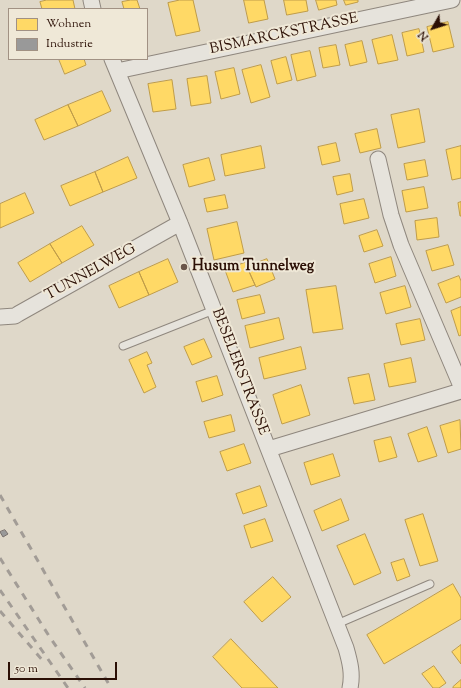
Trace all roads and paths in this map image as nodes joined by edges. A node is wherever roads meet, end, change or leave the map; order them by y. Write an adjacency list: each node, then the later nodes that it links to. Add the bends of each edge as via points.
1 (452, 0): 2 (street, BISMARCKSTRASSE)
2 (148, 58)
3 (140, 60): 4 (street, BISMARCKSTRASSE)
4 (114, 65): 6 (street, BESELERSTRASSE)
5 (378, 159): 10 (street, via 401,245)
6 (180, 223): 7 (street, BESELERSTRASSE); 8 (street, TUNNELWEG, via 15,316)
7 (214, 310): 9 (lane); 12 (street, BESELERSTRASSE)
8 (0, 317)
9 (123, 346)
10 (461, 386)
11 (461, 391): 12 (street)
12 (269, 448): 14 (street, BESELERSTRASSE)
13 (430, 584): 14 (lane)
14 (337, 624): 15 (street, BESELERSTRASSE, via 351,666)
15 (350, 688)

